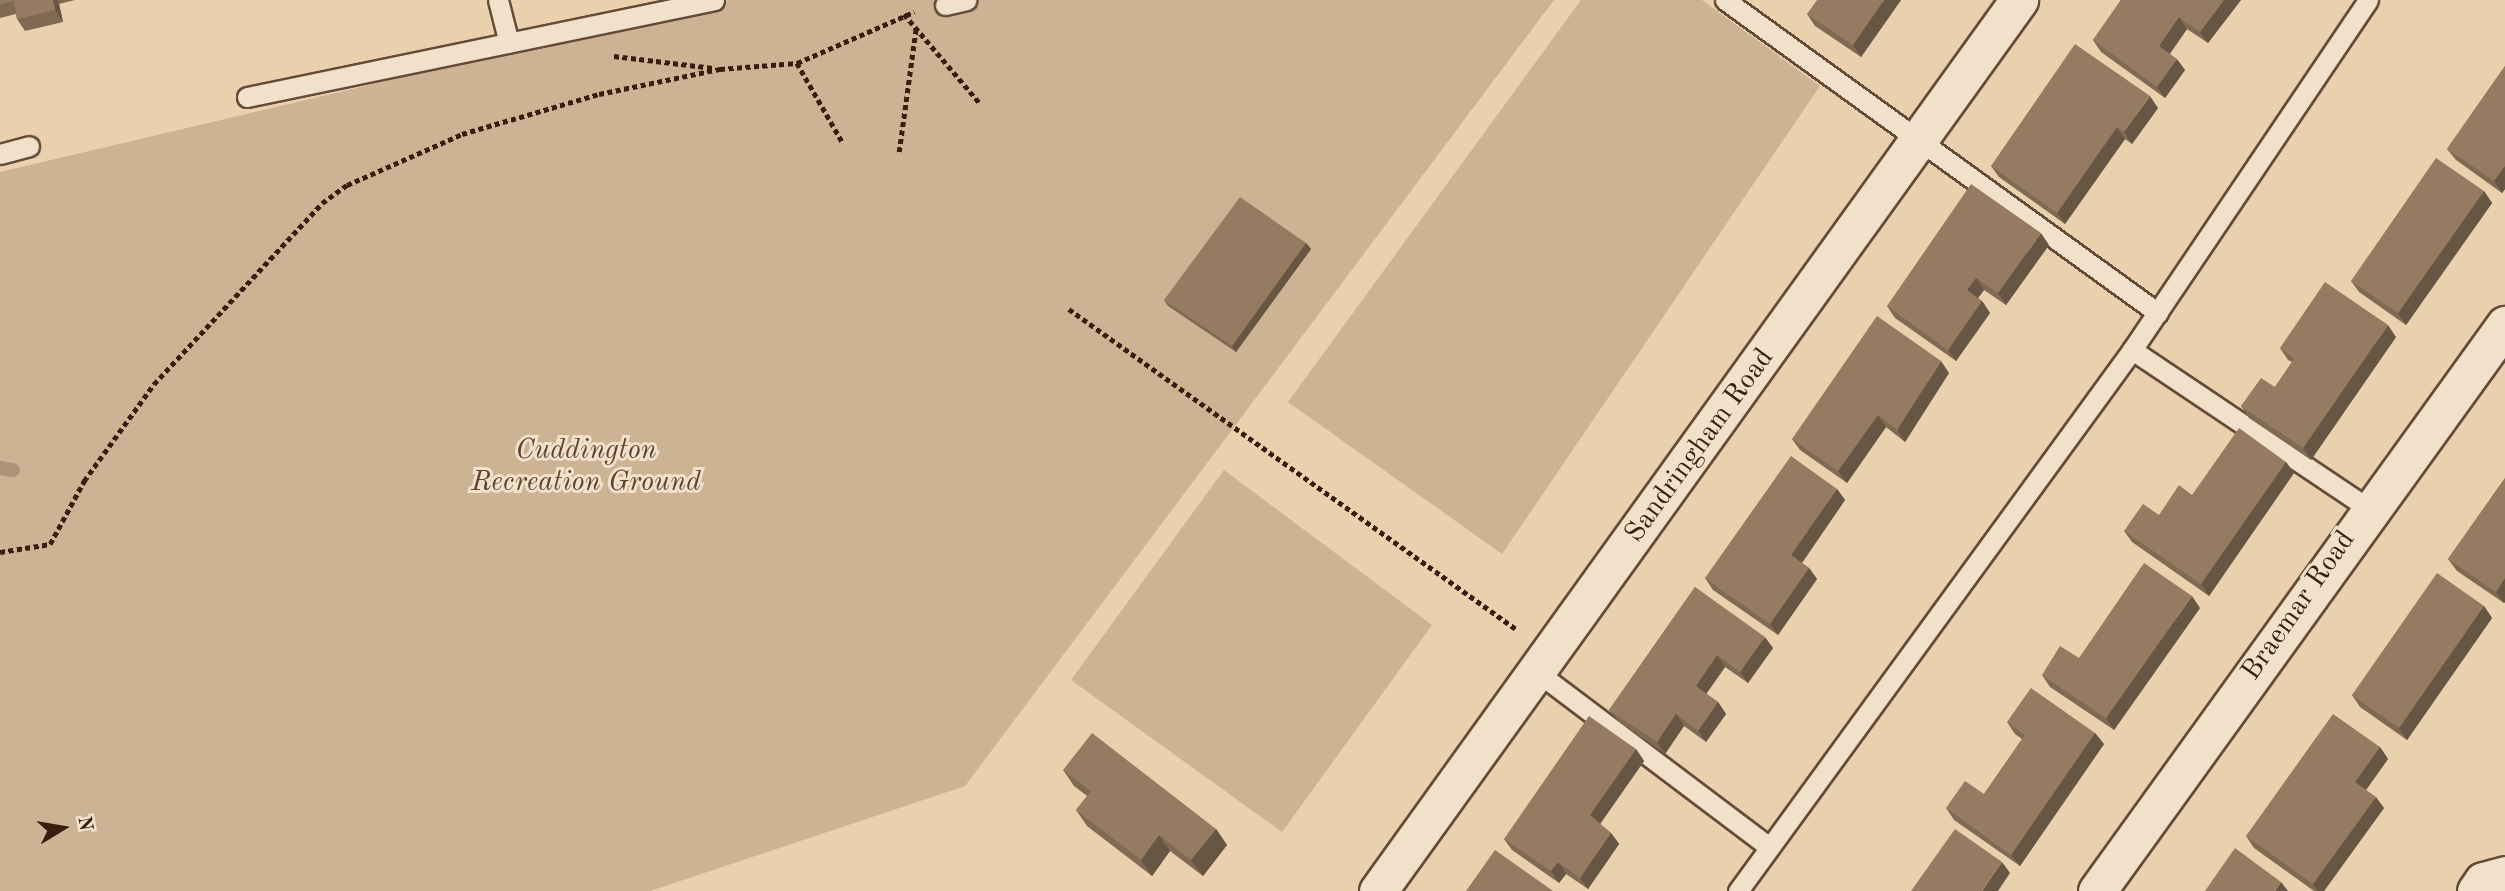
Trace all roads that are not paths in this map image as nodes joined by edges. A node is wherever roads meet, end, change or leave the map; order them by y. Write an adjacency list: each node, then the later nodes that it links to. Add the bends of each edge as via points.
1 (498, 0): 8 (lane)
2 (714, 0): 8 (lane)
3 (966, 0): 7 (lane)
4 (1725, 0): 10 (lane)
5 (2019, 0): 10 (street, Sandringham Road)
6 (2368, 0): 13 (lane)
7 (945, 5)
8 (509, 43): 9 (lane)
9 (247, 97)
10 (1921, 138): 13 (lane); 17 (street, Sandringham Road)
11 (29, 146): 12 (lane)
12 (0, 154)
13 (2158, 313): 15 (lane)
14 (2505, 325): 16 (street, Braemar Road)
15 (2132, 350): 16 (lane); 18 (lane)
16 (2368, 508): 22 (street, Braemar Road)
17 (1544, 663): 18 (lane); 21 (street, Sandringham Road)
18 (1769, 847): 20 (lane)
19 (2505, 875): 23 (street, via 2483,881)
20 (1747, 888)
21 (1378, 891)
22 (2097, 891)
23 (2476, 891)

